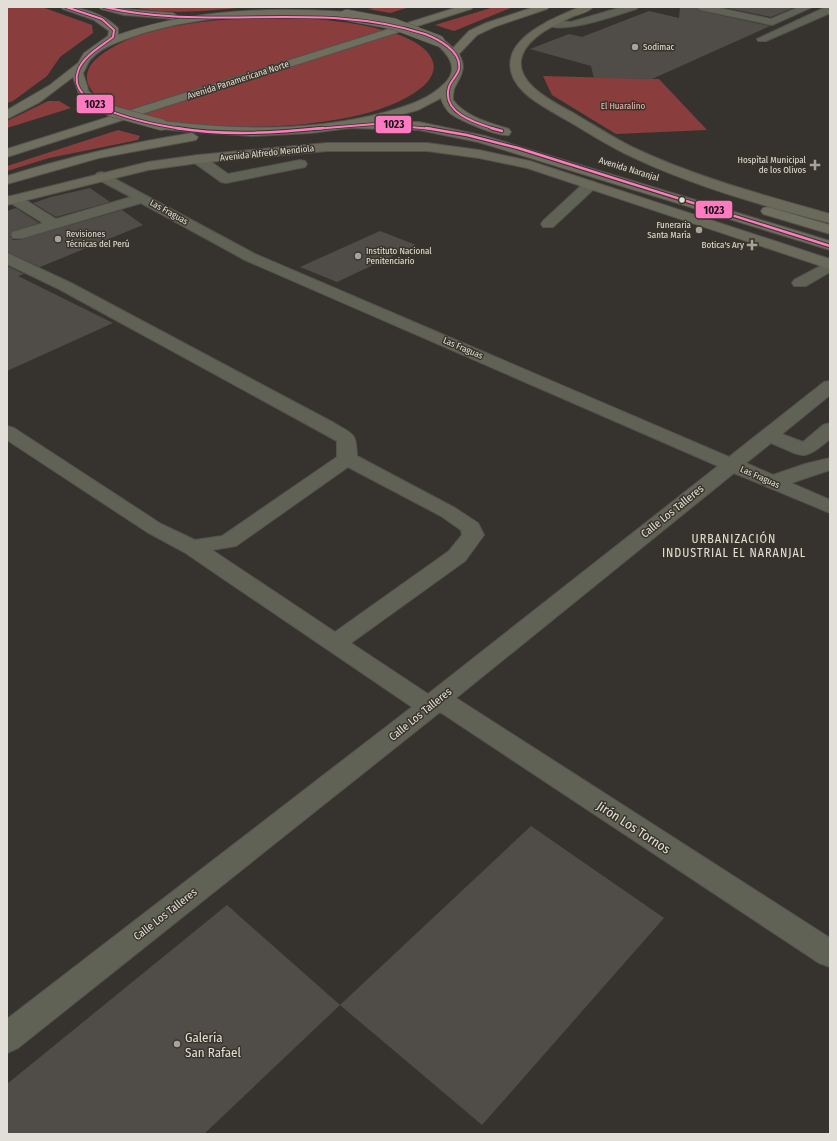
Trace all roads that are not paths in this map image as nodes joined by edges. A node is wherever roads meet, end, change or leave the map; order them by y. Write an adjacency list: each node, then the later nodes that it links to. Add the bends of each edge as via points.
1 (66, 7): 17 (highway, via 108,24 114,30 114,37)
2 (104, 7): 14 (highway, via 124,12 168,16)
3 (436, 7): 21 (highway, Avenida Panamericana Norte)
4 (468, 7): 27 (highway, Avenida Panamericana Norte)
5 (544, 7): 13 (highway)
6 (554, 7): 13 (highway)
7 (588, 7): 15 (main road)
8 (633, 7): 15 (street, via 571,25)
9 (701, 7): 10 (street, via 772,22)
10 (807, 7)
11 (830, 9): 16 (street)
12 (349, 11): 14 (highway); 18 (highway, bridge, via 422,32)
13 (528, 12): 18 (highway, via 473,33)
14 (228, 14): 17 (highway, via 159,25)
15 (550, 23): 39 (main road, Avenida Naranjal, via 534,35 521,49 517,58 516,67 526,87 540,98 637,154)
16 (762, 39)
17 (106, 44): 19 (highway)
18 (454, 53): 20 (highway, via 459,64 457,76)
19 (79, 66): 24 (highway, via 31,103); 26 (highway, bridge, via 76,76 84,95 113,112 162,125)
20 (448, 87): 25 (highway, via 433,98 410,108); 30 (highway, Avenida Naranjal, via 447,100 455,111 476,122)
21 (165, 91)
22 (128, 103): 23 (highway)
23 (90, 114)
24 (7, 115)
25 (349, 124): 26 (highway, via 278,132); 41 (highway, Avenida Naranjal, via 419,126 481,139)
26 (223, 132): 32 (highway, via 106,152)
27 (7, 153)
28 (198, 159): 29 (street, via 226,179); 31 (main road, Avenida Alfredo Mendiola); 34 (main road, Avenida Alfredo Mendiola, via 327,147 380,146 452,150 530,165)
29 (300, 164)
30 (614, 164)
31 (102, 176): 35 (street, Las Fraguas); 36 (main road, Avenida Alfredo Mendiola)
32 (7, 180)
33 (667, 180): 39 (highway, Avenida Naranjal)
34 (590, 185): 38 (street); 43 (main road)
35 (143, 198): 37 (street); 52 (street, Las Fraguas, via 250,257)
36 (11, 200): 37 (street)
37 (54, 224): 40 (street)
38 (548, 224)
39 (827, 224)
40 (18, 235)
41 (830, 246)
42 (7, 258): 50 (street, via 327,426 347,439)
43 (830, 265): 44 (street)
44 (800, 283)
45 (830, 386): 48 (street, Calle Los Talleres)
46 (830, 429): 49 (street)
47 (7, 432): 55 (street, Jirón Los Tornos, via 154,528)
48 (769, 435): 49 (street); 52 (street, Calle Los Talleres)
49 (805, 450): 51 (street)
50 (347, 459): 55 (street, via 228,541); 56 (street, via 448,512 471,527 474,535 456,556)
51 (830, 463): 53 (street)
52 (731, 464): 53 (street, Las Fraguas); 57 (street, Calle Los Talleres)
53 (774, 482): 54 (street, Las Fraguas)
54 (830, 507)
55 (192, 547): 56 (street, Jirón Los Tornos)
56 (334, 644): 57 (street, Jirón Los Tornos)
57 (434, 703): 58 (street, Jirón Los Tornos); 59 (street, Calle Los Talleres)
58 (830, 954)
59 (7, 1038)

